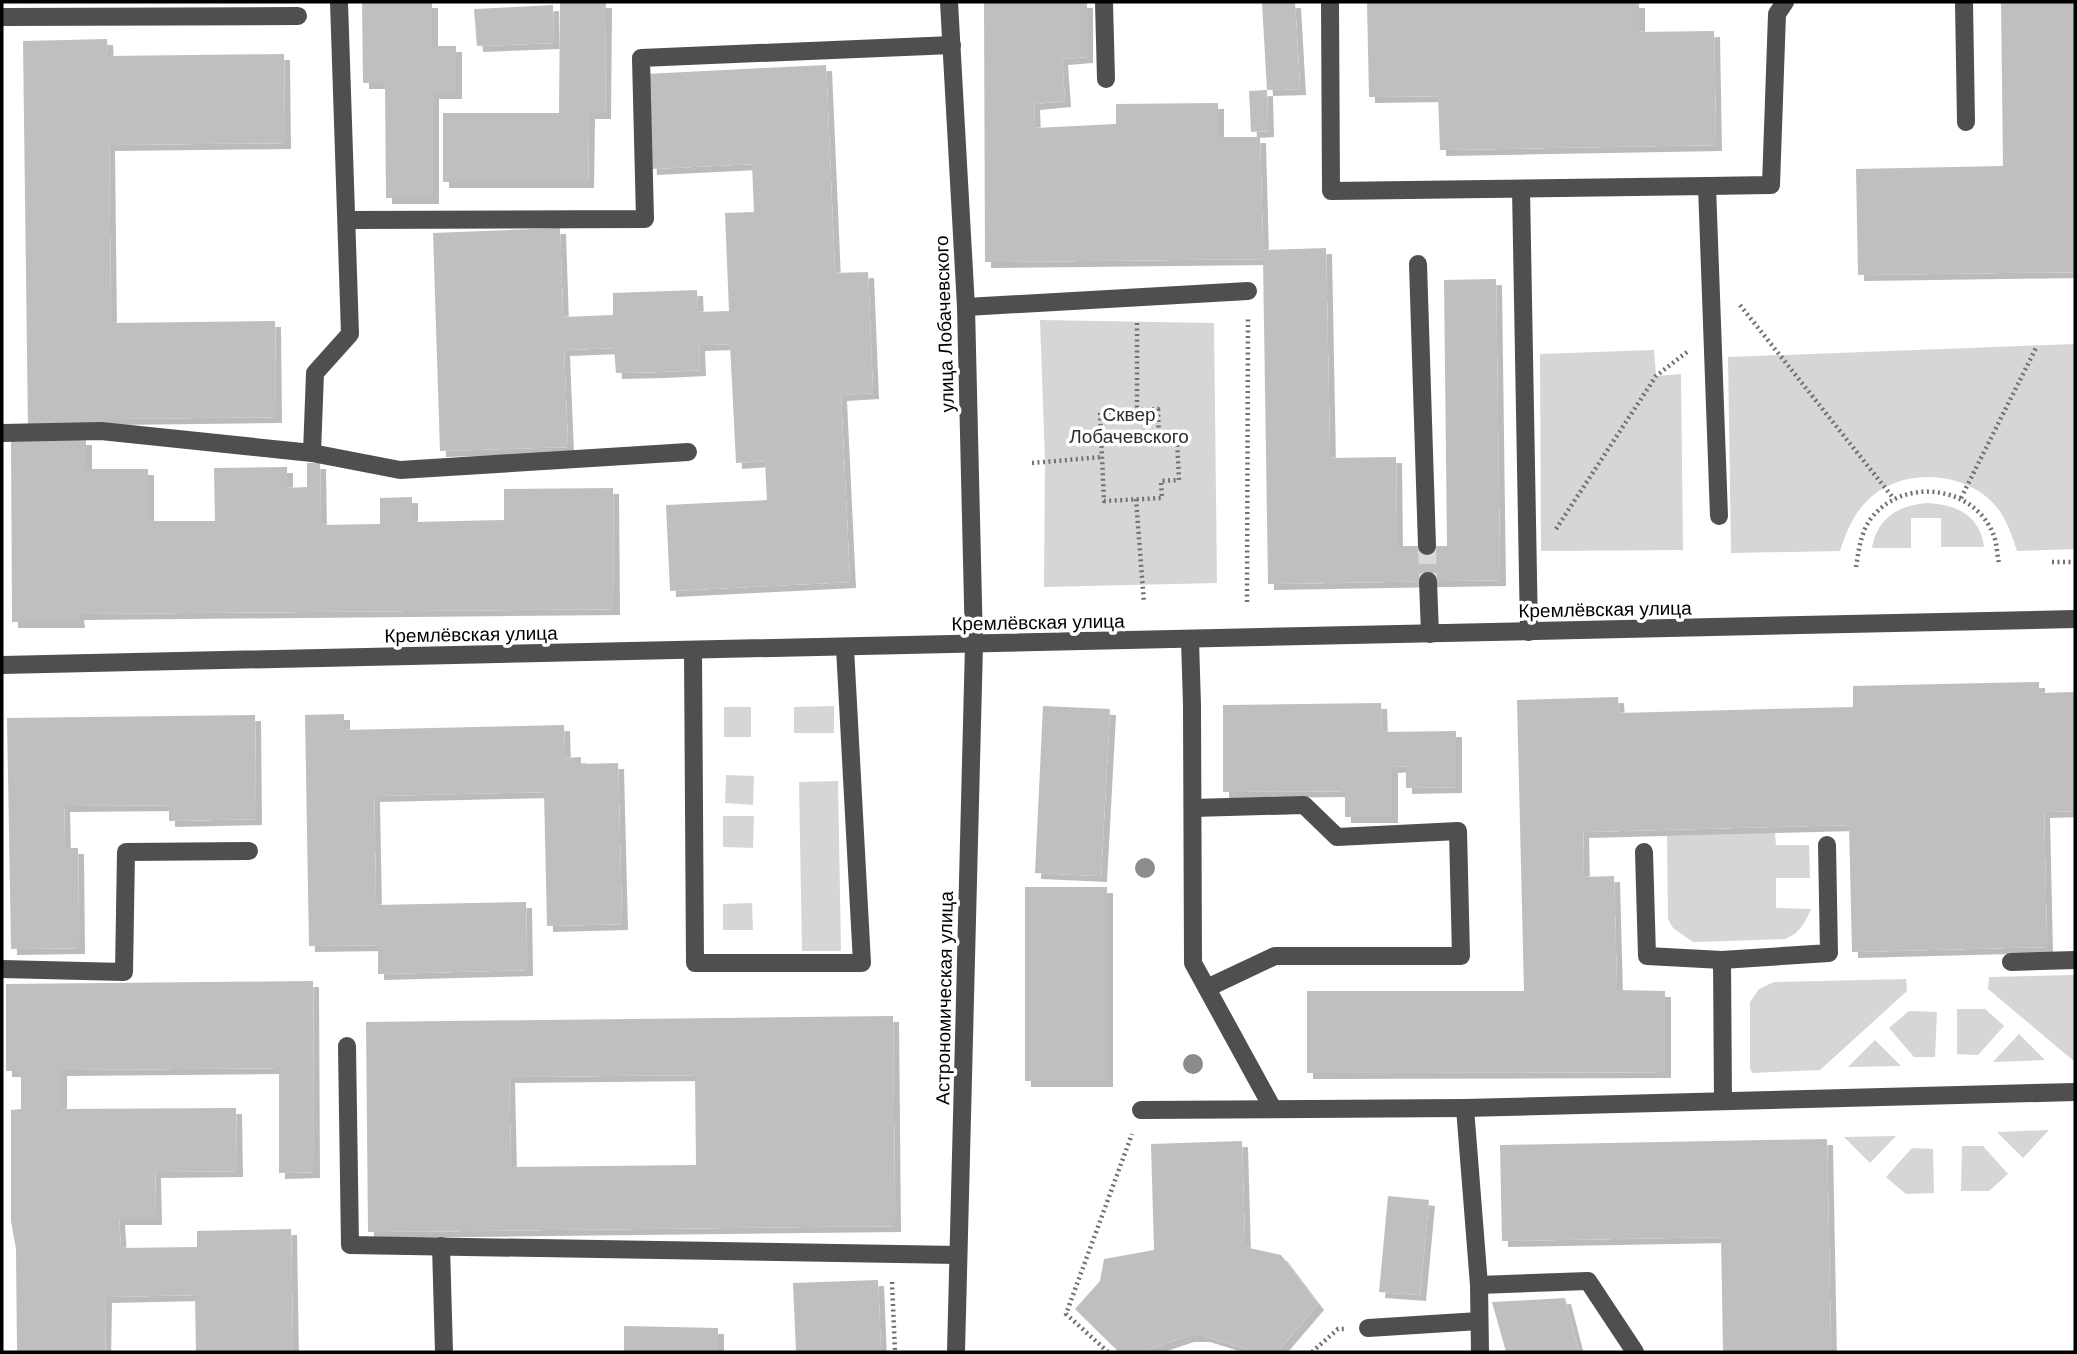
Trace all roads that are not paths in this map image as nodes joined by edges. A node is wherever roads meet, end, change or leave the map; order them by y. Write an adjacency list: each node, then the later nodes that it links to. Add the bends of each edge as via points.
1 (339, 2): 14 (street)
2 (949, 2): 9 (street, улица Лобачевского)
3 (1104, 2): 10 (street)
4 (1330, 2): 13 (street, via 1331,191)
5 (1785, 2): 12 (street, via 1777,14 1771,184)
6 (1964, 2): 11 (street)
7 (298, 16): 8 (street)
8 (2, 17)
9 (952, 45): 14 (street, via 641,58 645,219); 17 (street, улица Лобачевского)
10 (1106, 79)
11 (1966, 122)
12 (1707, 186): 13 (street); 21 (street)
13 (1521, 189): 25 (street)
14 (347, 220): 20 (street, via 351,334 316,373)
15 (1418, 264): 22 (street)
16 (1248, 291): 17 (street)
17 (966, 307): 28 (street, улица Лобачевского)
18 (2, 433): 20 (street, via 101,431)
19 (688, 452): 20 (street, via 400,470)
20 (312, 453)
21 (1719, 516)
22 (1427, 546)
23 (1428, 582): 26 (street)
24 (2075, 619): 25 (street, Кремлёвская улица)
25 (1529, 632): 26 (street, Кремлёвская улица)
26 (1430, 634): 27 (street, Кремлёвская улица)
27 (1190, 640): 28 (street, Кремлёвская улица); 32 (street)
28 (974, 645): 29 (street, Кремлёвская улица); 48 (street, Астрономическая улица)
29 (845, 648): 30 (street, Кремлёвская улица); 30 (street, via 862,963 695,963)
30 (692, 651): 31 (street, Кремлёвская улица)
31 (2, 666)
32 (1193, 808): 40 (street, via 1193,963); 40 (street, via 1304,805 1337,837 1458,831 1461,956 1275,956)
33 (1827, 845): 36 (street, via 1829,953)
34 (250, 851): 39 (street, via 126,852 124,972)
35 (1644, 852): 36 (street, via 1648,957)
36 (1722, 960): 43 (street)
37 (2075, 960): 38 (street)
38 (2011, 962)
39 (2, 969)
40 (1207, 988): 45 (street)
41 (347, 1046): 47 (street, via 350,1245)
42 (2075, 1092): 43 (street)
43 (1723, 1101): 44 (street)
44 (1465, 1108): 45 (street); 49 (street)
45 (1273, 1109): 46 (street)
46 (1141, 1110)
47 (441, 1246): 48 (street); 52 (street)
48 (958, 1255): 53 (street, Астрономическая улица)
49 (1479, 1285): 50 (street); 55 (street, via 1588,1281)
50 (1479, 1321): 51 (street); 54 (street)
51 (1368, 1328)
52 (444, 1352)
53 (956, 1352)
54 (1480, 1352)
55 (1635, 1352)

